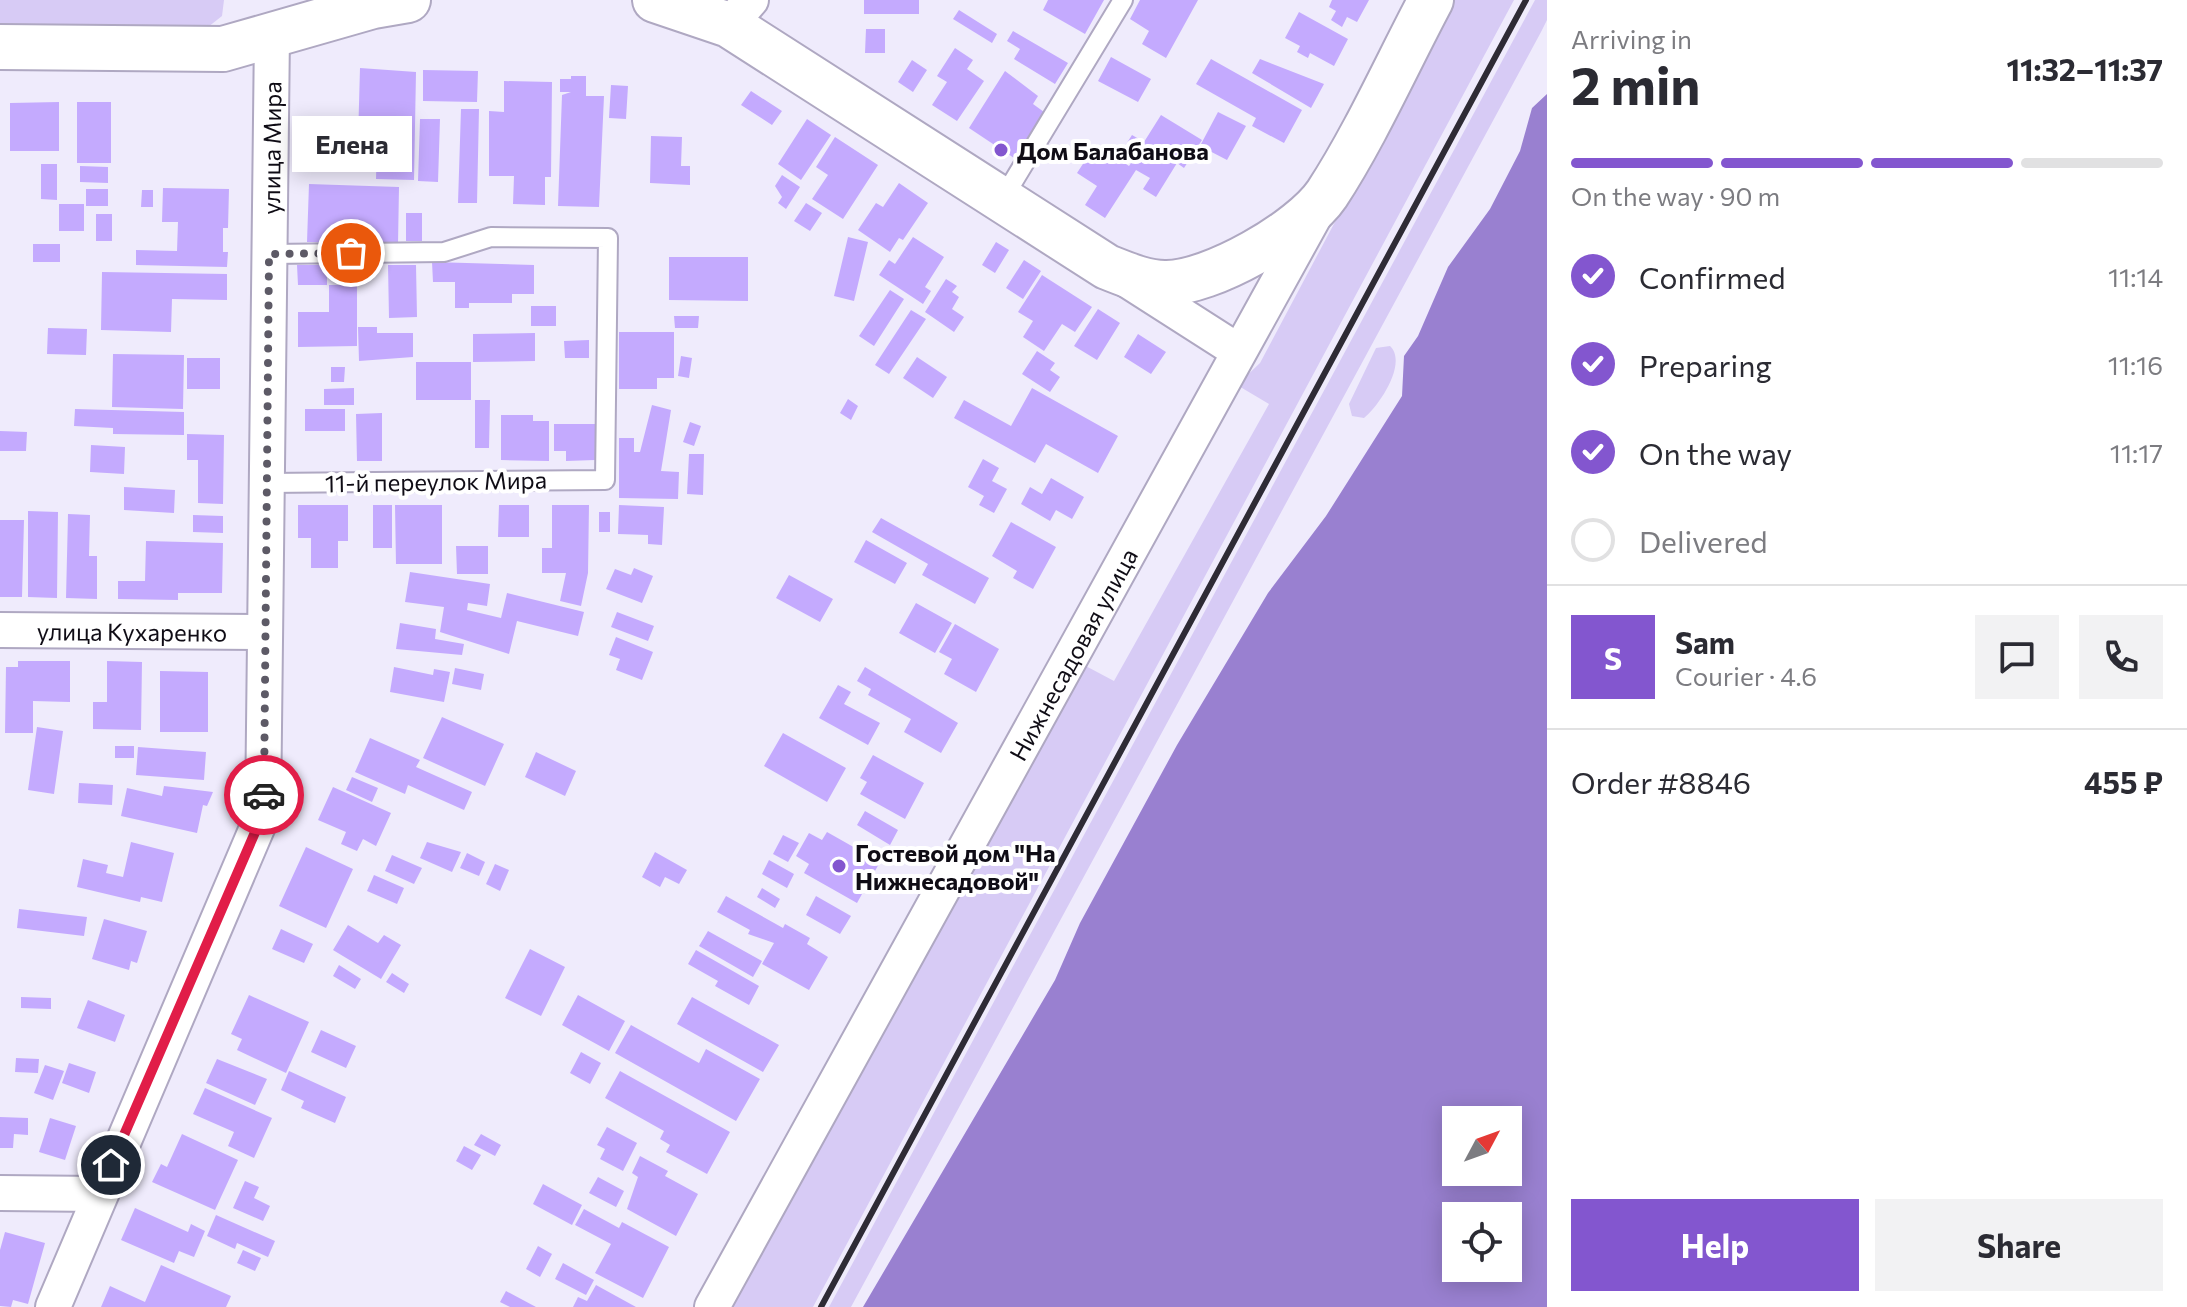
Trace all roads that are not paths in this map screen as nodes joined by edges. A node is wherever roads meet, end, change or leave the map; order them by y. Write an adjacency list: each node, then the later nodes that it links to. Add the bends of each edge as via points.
1 (408, 0): 6 (main road)
2 (655, 0): 5 (main road)
3 (1123, 0): 9 (lane)
4 (1431, 0): 8 (main road, Нижнесадовая улица)
5 (740, 12): 9 (main road)
6 (272, 17): 7 (main road, via 223,49); 10 (street, улица Мира)
7 (0, 47)
8 (1326, 196): 11 (main road, via 1254,253 1198,278 1164,283); 12 (street, Нижнесадовая улица)
9 (1002, 200): 11 (main road)
10 (269, 254): 13 (street, улица Мира); 13 (lane, 11-й переулок Мира, via 444,252 491,237 608,238 605,480)
11 (1107, 267): 12 (street)
12 (1238, 351): 19 (street, Нижнесадовая улица)
13 (267, 483): 15 (street, улица Мира)
14 (0, 630): 15 (street, улица Кухаренко)
15 (265, 632): 17 (street, улица Мира, via 263,814)
16 (0, 1193): 17 (street)
17 (99, 1194): 18 (street, улица Мира)
18 (53, 1307)
19 (712, 1307)

